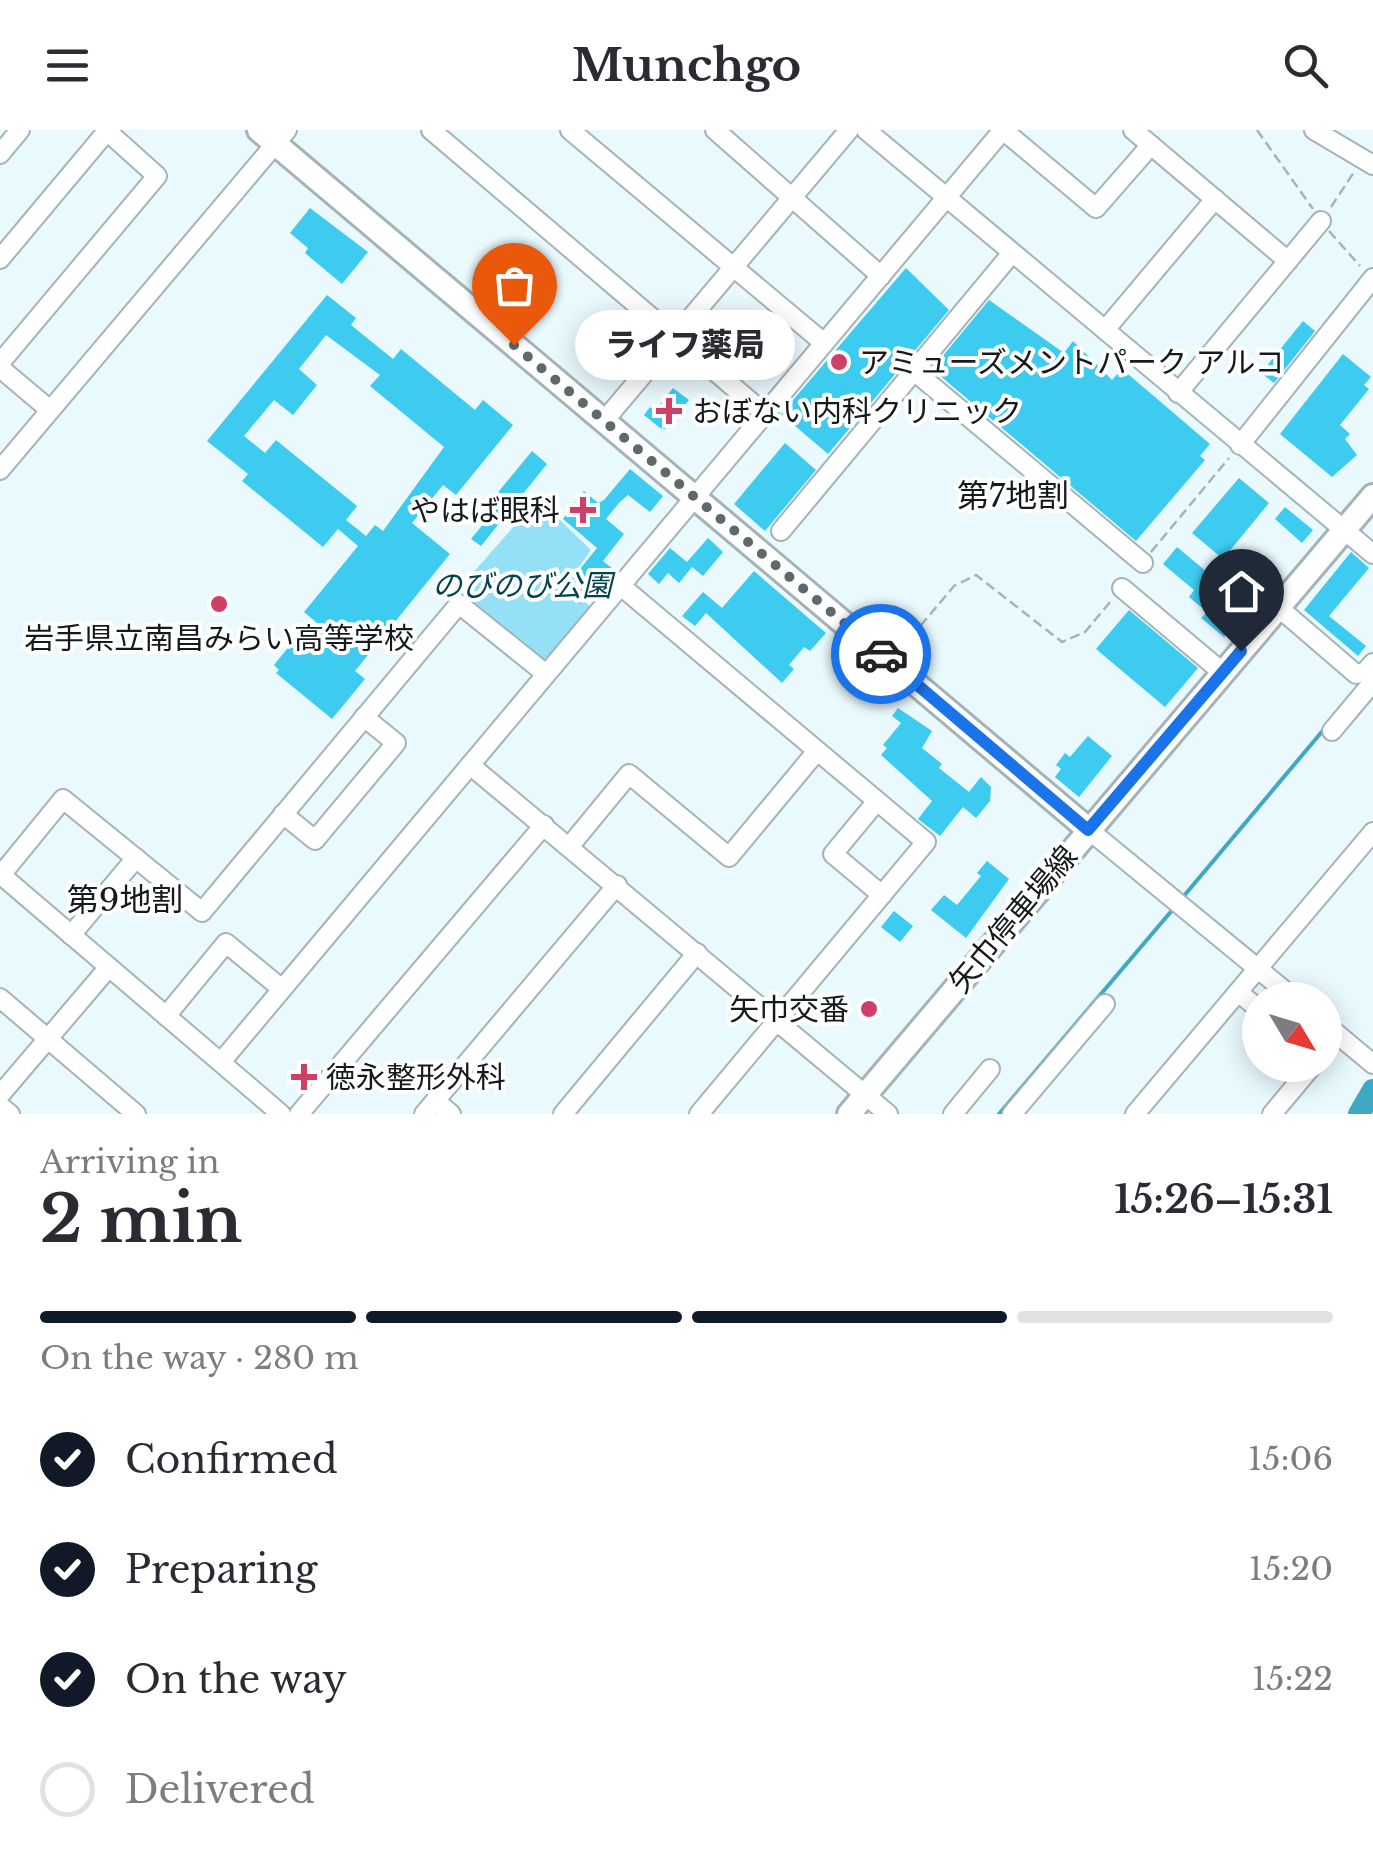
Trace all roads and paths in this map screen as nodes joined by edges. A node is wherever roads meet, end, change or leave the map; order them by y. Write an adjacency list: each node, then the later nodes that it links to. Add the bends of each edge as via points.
1 (20, 130): 14 (street)
2 (107, 130): 21 (street); 29 (street, via 157,176)
3 (570, 130): 23 (street)
4 (715, 130): 16 (street)
5 (849, 130): 16 (street)
6 (866, 130): 17 (street)
7 (1003, 130): 13 (street, via 1096,208); 17 (street)
8 (1133, 130): 13 (street)
9 (1257, 130): 19 (path)
10 (1314, 130): 15 (street)
11 (433, 131): 27 (street)
12 (273, 135): 32 (street); 34 (main road)
13 (1150, 145): 18 (street)
14 (0, 154)
15 (1368, 162): 19 (path)
16 (794, 196): 23 (street); 25 (street)
17 (947, 198): 20 (street); 25 (street)
18 (1215, 199): 22 (street); 26 (street)
19 (1321, 221): 22 (street); 24 (path)
20 (1012, 253): 26 (street); 30 (street)
21 (0, 259)
22 (1288, 260): 31 (street)
23 (733, 267): 27 (street); 28 (street)
24 (1369, 275): 35 (street)
25 (881, 276): 28 (street)
26 (1104, 330): 31 (street)
27 (674, 337): 33 (street); 34 (street)
28 (824, 343): 33 (street)
29 (0, 366): 32 (street)
30 (914, 371): 40 (street); 42 (street)
31 (1178, 392): 35 (street)
32 (50, 410): 36 (street)
33 (764, 413): 38 (street)
34 (604, 421): 38 (main road)
35 (1240, 445): 39 (street); 42 (path)
36 (0, 470)
37 (1373, 496): 39 (main road, 矢巾停車場線)
38 (692, 498): 43 (street); 46 (main road)
39 (1344, 529): 41 (street); 45 (main road, 矢巾停車場線)
40 (781, 531)
41 (1373, 554)
42 (1143, 562)
43 (621, 586): 49 (street); 53 (street)
44 (1122, 588): 46 (path, via 1086,632 1062,642 976,575 954,586); 48 (street)
45 (1278, 608): 47 (street, via 1356,674); 48 (main road, 矢巾停車場線)
46 (890, 662): 58 (main road)
47 (1373, 664)
48 (1222, 672): 58 (main road, 矢巾停車場線)
49 (546, 674): 51 (street, via 459,604); 54 (street)
50 (1373, 682): 52 (street)
51 (364, 717): 56 (street); 56 (street, via 396,743 315,840)
52 (1332, 731)
53 (817, 750): 55 (street); 60 (street, via 729,857 629,774)
54 (470, 765): 57 (street); 70 (street)
55 (876, 800): 64 (street, via 833,854); 64 (street, via 926,842)
56 (283, 814): 61 (street, via 202,912)
57 (544, 826): 60 (street); 90 (street)
58 (1088, 830): 68 (street); 83 (main road, 矢巾停車場線)
59 (1373, 832): 68 (street)
60 (569, 846): 63 (street)
61 (136, 858): 62 (street, via 64,799); 65 (street)
62 (0, 874): 65 (street)
63 (616, 886): 66 (street); 86 (street)
64 (882, 895): 76 (street)
65 (71, 935): 67 (street)
66 (697, 954): 76 (street); 92 (street)
67 (109, 967): 75 (street); 77 (street)
68 (1258, 968): 69 (street); 71 (street)
69 (1275, 982)
70 (282, 989): 75 (street, via 226,943); 80 (street)
71 (1238, 992): 72 (street); 98 (street)
72 (1242, 995)
73 (0, 998): 77 (street)
74 (1105, 1004): 97 (street)
75 (166, 1016): 80 (street)
76 (776, 1021): 83 (street); 93 (street)
77 (48, 1038): 84 (street); 88 (street)
78 (1342, 1038): 79 (street)
79 (1366, 1058)
80 (221, 1062): 89 (street)
81 (990, 1069): 96 (street)
82 (1299, 1082): 99 (street)
83 (865, 1095): 94 (main road, 矢巾停車場線); 95 (street)
84 (0, 1096)
85 (0, 1106): 87 (street)
86 (430, 1107): 91 (street)
87 (10, 1114)
88 (136, 1114)
89 (281, 1114)
90 (299, 1114)
91 (452, 1114)
92 (564, 1114)
93 (699, 1114)
94 (849, 1114)
95 (888, 1114)
96 (953, 1114)
97 (1012, 1114)
98 (1135, 1114)
99 (1272, 1114)

